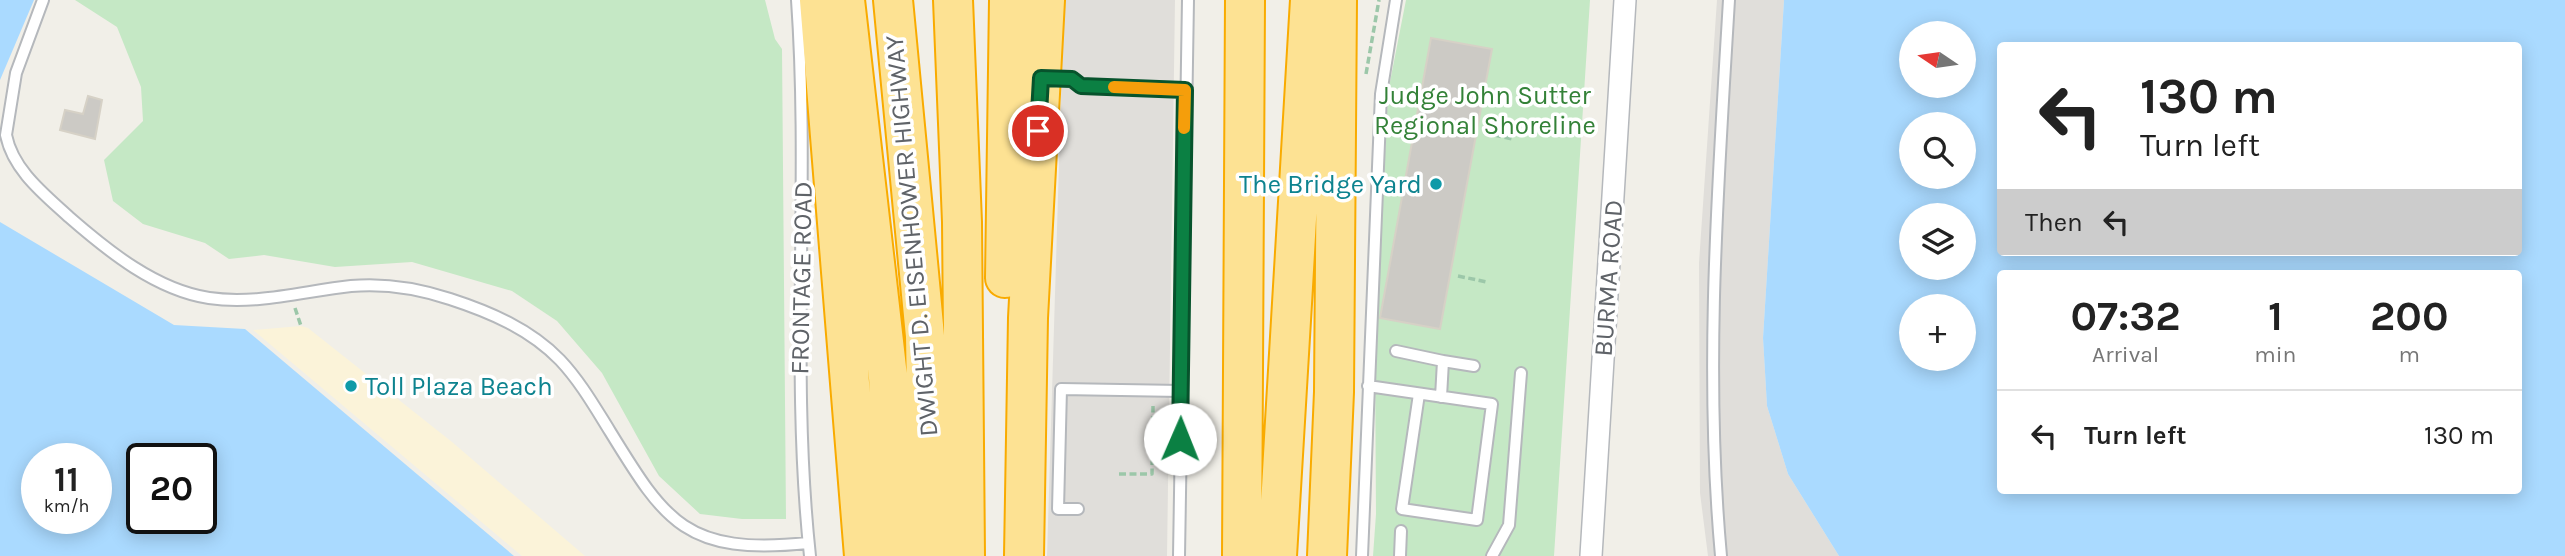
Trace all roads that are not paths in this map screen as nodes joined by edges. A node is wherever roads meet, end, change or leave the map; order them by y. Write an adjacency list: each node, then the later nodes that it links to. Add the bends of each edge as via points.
1 (43, 0): 28 (lane, via 16,73 6,135 10,151 23,172 73,220 130,264 207,298 394,286 447,298 507,322 538,341 567,368 646,488 682,526 734,545)
2 (797, 0): 28 (lane, FRONTAGE ROAD, via 802,138 799,409)
3 (819, 0): 30 (highway)
4 (845, 0): 31 (highway, via 888,377)
5 (893, 0): 32 (highway, DWIGHT D. EISENHOWER HIGHWAY, via 925,336)
6 (953, 0): 33 (highway, DWIGHT D. EISENHOWER HIGHWAY, via 964,303)
7 (1009, 0): 34 (highway)
8 (1045, 0): 16 (highway)
9 (1188, 0): 17 (lane)
10 (1244, 0): 37 (highway)
11 (1310, 0): 38 (highway)
12 (1337, 0): 39 (highway, via 1334,392)
13 (1396, 0): 22 (lane, via 1381,94)
14 (1625, 0): 43 (street, BURMA ROAD)
15 (1729, 0): 44 (lane, via 1716,188 1713,464)
16 (1041, 78): 17 (lane, via 1072,79 1081,86); 35 (highway, via 1028,318)
17 (1185, 90): 23 (lane)
18 (1396, 351): 19 (lane)
19 (1443, 361): 20 (lane); 25 (lane)
20 (1474, 366)
21 (1521, 373): 42 (lane, via 1509,525)
22 (1368, 386): 24 (lane); 40 (lane)
23 (1181, 391): 26 (lane, via 1061,389 1058,509); 36 (lane)
24 (1419, 394): 25 (lane); 25 (lane, via 1402,509 1477,520 1492,404)
25 (1441, 397)
26 (1078, 509)
27 (1401, 531): 41 (lane)
28 (808, 544): 29 (lane, FRONTAGE ROAD)
29 (810, 556)
30 (864, 556)
31 (898, 556)
32 (929, 556)
33 (965, 556)
34 (1002, 556)
35 (1024, 556)
36 (1179, 556)
37 (1242, 556)
38 (1277, 556)
39 (1327, 556)
40 (1362, 556)
41 (1400, 556)
42 (1492, 556)
43 (1591, 556)
44 (1721, 556)

